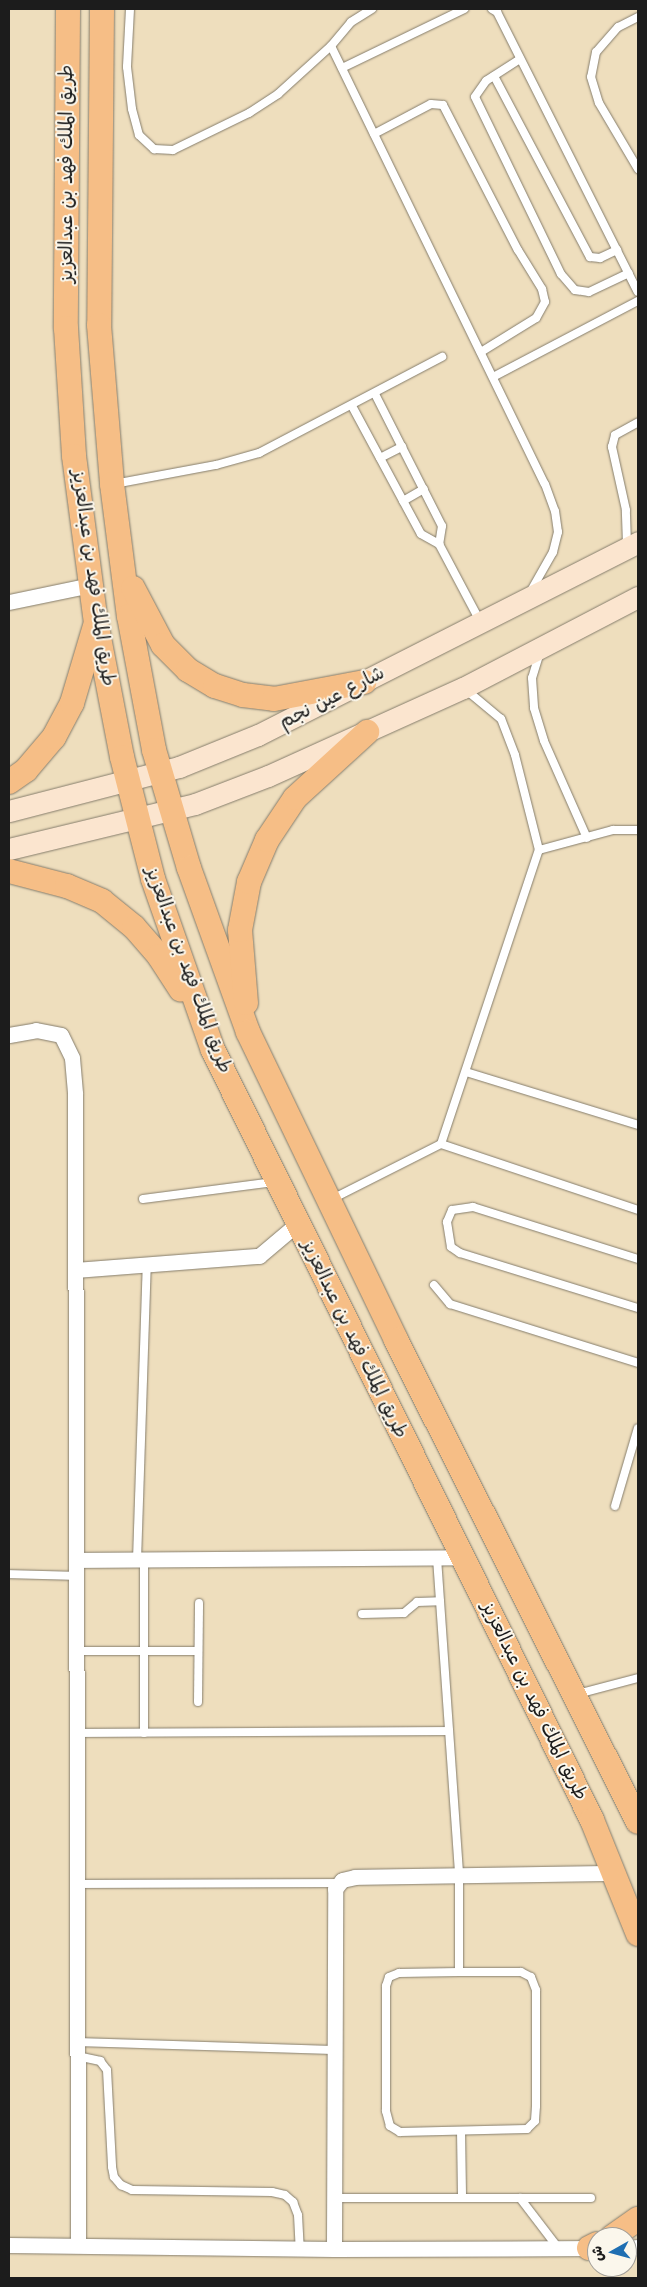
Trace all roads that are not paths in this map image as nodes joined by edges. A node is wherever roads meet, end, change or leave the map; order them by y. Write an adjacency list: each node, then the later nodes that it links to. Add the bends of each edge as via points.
1 (68, 9): 32 (main road, طريق الملك فهد بن عبدالعزيز, via 66,328 74,456)
2 (102, 9): 26 (main road, طريق الملك فهد بن عبدالعزيز, via 98,325)
3 (130, 9): 8 (lane, via 127,66 132,109 139,135 154,149 173,150 249,113 278,94)
4 (372, 9): 8 (lane, via 351,22)
5 (464, 9): 10 (lane)
6 (492, 9): 9 (lane)
7 (638, 17): 13 (lane, via 618,27 596,52 591,77 599,104)
8 (331, 46): 10 (lane)
9 (520, 59): 11 (lane); 14 (lane)
10 (342, 68): 12 (lane)
11 (494, 76): 14 (lane, via 590,257 600,258); 15 (lane, via 477,91 477,104 561,274 575,290 589,292)
12 (374, 134): 18 (lane); 18 (lane, via 431,104 442,105 542,289 545,302 536,318)
13 (638, 169)
14 (617, 250): 15 (lane)
15 (629, 273): 16 (lane)
16 (638, 292)
17 (638, 301): 20 (lane)
18 (481, 352): 20 (lane)
19 (442, 357): 21 (lane)
20 (493, 377): 34 (lane, via 555,511 558,532 553,552)
21 (375, 394): 22 (lane); 24 (lane)
22 (352, 406): 25 (lane); 26 (lane, via 259,453 216,465)
23 (638, 422): 30 (lane, via 615,435 612,447)
24 (402, 446): 25 (lane); 27 (lane)
25 (380, 458): 28 (lane)
26 (112, 484): 31 (main road, طريق الملك فهد بن عبدالعزيز)
27 (424, 489): 28 (lane); 29 (lane, via 442,526)
28 (403, 501): 29 (lane, via 421,534)
29 (438, 544): 37 (lane)
30 (633, 545): 34 (main road, شارع عين نجم)
31 (124, 569): 39 (main road, via 163,645 188,670 215,686 243,695 274,699); 42 (main road, طريق الملك فهد بن عبدالعزيز, via 138,663)
32 (92, 585): 35 (street); 36 (main road, طريق الملك فهد بن عبدالعزيز)
33 (638, 597): 38 (main road)
34 (526, 599): 37 (main road, شارع عين نجم)
35 (9, 602)
36 (96, 622): 43 (main road, via 72,703 54,737 26,770); 44 (main road, طريق الملك فهد بن عبدالعزيز)
37 (481, 623): 39 (main road, شارع عين نجم)
38 (542, 647): 40 (main road); 49 (lane, via 532,678 534,708 544,741)
39 (364, 682): 42 (main road, شارع عين نجم, via 258,735)
40 (463, 688): 41 (main road); 51 (lane, via 502,719 515,755)
41 (367, 732): 45 (main road, via 268,776); 54 (main road, via 295,798 267,840 250,882 240,930)
42 (161, 773): 44 (main road, شارع عين نجم); 45 (main road, طريق الملك فهد بن عبدالعزيز)
43 (9, 782)
44 (128, 782): 46 (main road, شارع عين نجم); 47 (main road, طريق الملك فهد بن عبدالعزيز)
45 (172, 810): 47 (main road); 54 (main road, طريق الملك فهد بن عبدالعزيز)
46 (9, 812)
47 (138, 819): 50 (main road); 53 (main road, طريق الملك فهد بن عبدالعزيز, via 153,879)
48 (638, 830): 49 (lane, via 613,830)
49 (587, 838): 51 (lane)
50 (9, 849)
51 (539, 850): 56 (lane)
52 (9, 871): 53 (main road, via 67,886 102,901 134,927 159,956)
53 (203, 1023): 59 (main road, طريق الملك فهد بن عبدالعزيز)
54 (248, 1032): 61 (main road, طريق الملك فهد بن عبدالعزيز)
55 (9, 1035): 66 (street, via 36,1030 61,1036 72,1058)
56 (466, 1072): 57 (lane); 58 (lane)
57 (638, 1124)
58 (442, 1144): 61 (lane); 62 (lane)
59 (276, 1182): 60 (lane); 63 (main road, طريق الملك فهد بن عبدالعزيز)
60 (143, 1199)
61 (328, 1202): 85 (main road, طريق الملك فهد بن عبدالعزيز)
62 (638, 1210)
63 (297, 1224): 65 (street, via 259,1256); 72 (main road, طريق الملك فهد بن عبدالعزيز)
64 (638, 1259): 68 (lane, via 473,1207 452,1210 447,1222 451,1247 460,1253)
65 (148, 1264): 66 (street); 75 (lane)
66 (76, 1270): 74 (street)
67 (434, 1285): 69 (lane, via 450,1304)
68 (638, 1308)
69 (638, 1363)
70 (638, 1428): 71 (lane)
71 (615, 1506)
72 (462, 1557): 73 (street); 91 (main road, طريق الملك فهد بن عبدالعزيز)
73 (437, 1558): 75 (street); 78 (lane)
74 (76, 1560): 75 (street); 77 (street)
75 (141, 1560): 81 (lane)
76 (9, 1574): 77 (lane)
77 (76, 1576): 82 (street)
78 (440, 1601): 80 (lane, via 417,1602 404,1613); 87 (lane)
79 (199, 1603): 83 (lane)
80 (362, 1614)
81 (144, 1650): 82 (lane); 83 (lane); 89 (lane)
82 (76, 1651): 88 (street)
83 (198, 1652): 86 (lane)
84 (638, 1678): 85 (lane)
85 (575, 1695): 90 (main road, طريق الملك فهد بن عبدالعزيز)
86 (198, 1702)
87 (449, 1731): 89 (lane); 92 (lane)
88 (76, 1733): 89 (lane); 93 (street)
89 (144, 1733)
90 (638, 1822)
91 (615, 1873): 92 (street); 95 (main road, طريق الملك فهد بن عبدالعزيز)
92 (459, 1876): 94 (street, via 355,1878 342,1880); 96 (lane)
93 (77, 1884): 94 (lane); 97 (street)
94 (339, 1884): 98 (street, via 335,1889)
95 (638, 1934)
96 (459, 1972): 99 (lane, via 399,1972 389,1977 386,1986 386,2111 390,2126 400,2132); 99 (lane, via 521,1972 531,1977 536,1990 535,2121 526,2129)
97 (77, 2049): 98 (lane); 107 (street); 109 (lane, via 100,2060 107,2070 112,2167 114,2177 121,2185 132,2190 272,2192 285,2195 293,2202 298,2215)
98 (333, 2050): 100 (street)
99 (461, 2131): 101 (lane)
100 (334, 2198): 101 (lane); 110 (street)
101 (462, 2198): 102 (lane)
102 (520, 2198): 103 (lane); 111 (lane)
103 (591, 2198)
104 (638, 2219): 105 (main road)
105 (626, 2227)
106 (9, 2245): 107 (street)
107 (78, 2245): 109 (street)
108 (587, 2247): 111 (street)
109 (300, 2249): 110 (street)
110 (334, 2249): 111 (street)
111 (559, 2249)

